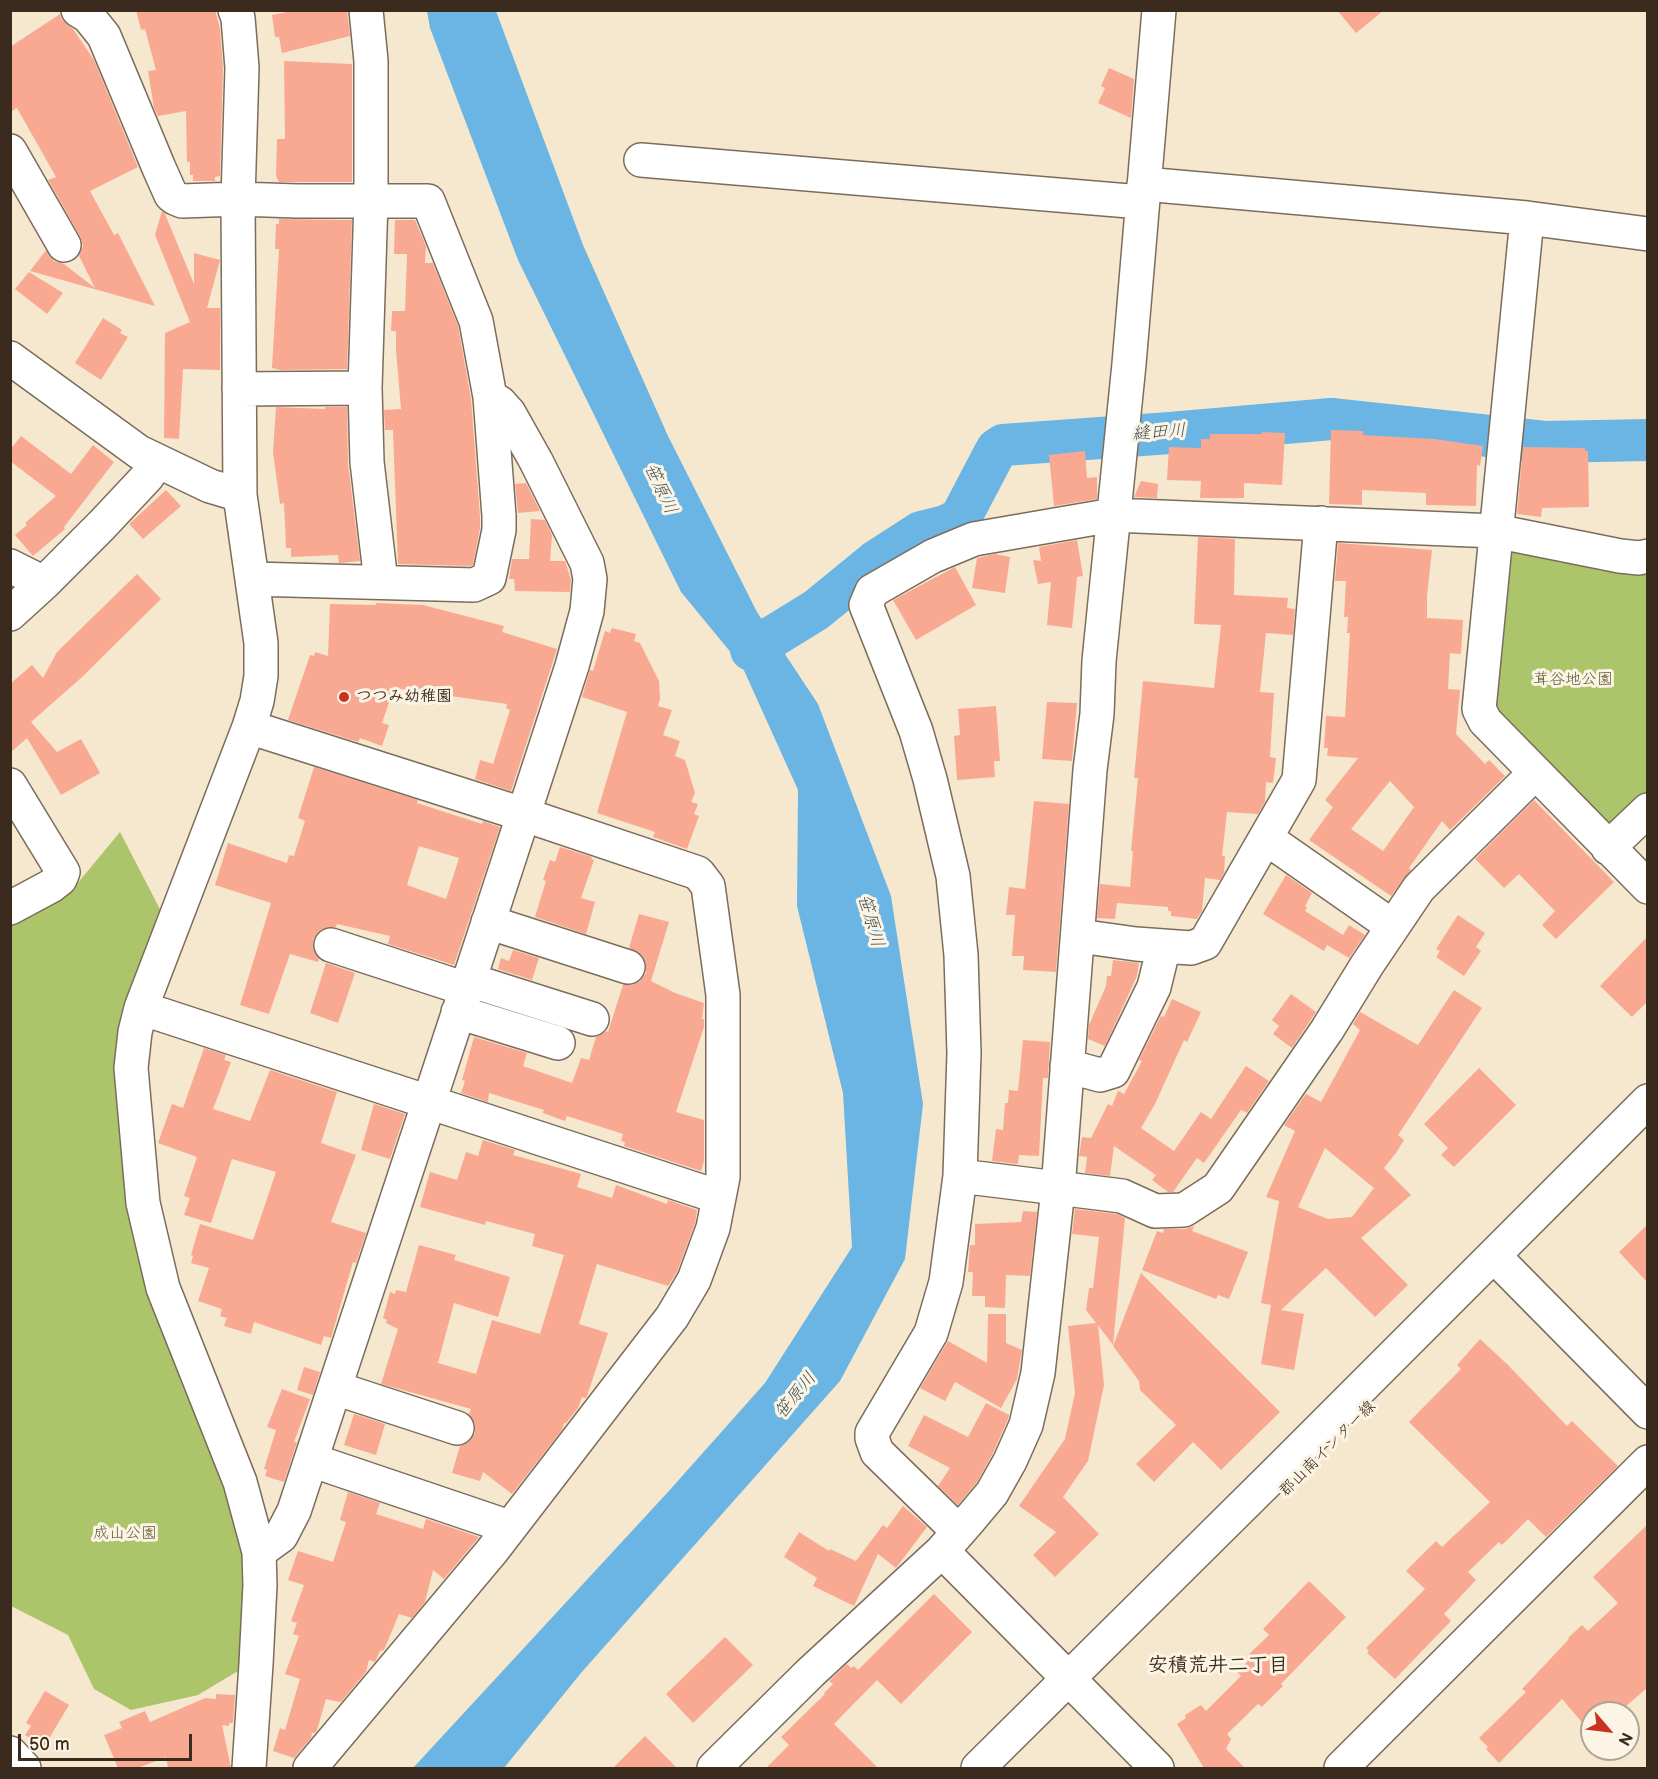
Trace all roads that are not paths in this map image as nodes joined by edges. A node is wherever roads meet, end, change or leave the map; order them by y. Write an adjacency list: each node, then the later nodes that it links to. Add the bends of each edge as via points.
1 (235, 10): 8 (street, via 242,68)
2 (366, 10): 9 (street, via 371,61)
3 (1159, 10): 7 (street)
4 (91, 12): 8 (street, via 171,195 182,201)
5 (10, 151): 12 (street)
6 (641, 160): 7 (street)
7 (1142, 193): 10 (street); 19 (street)
8 (238, 199): 9 (street); 15 (street)
9 (371, 200): 14 (street); 16 (street, via 428,201 476,321)
10 (1527, 218): 11 (street); 21 (street)
11 (1647, 234)
12 (64, 245)
13 (10, 358): 17 (street)
14 (365, 388): 15 (street); 25 (street, via 367,462)
15 (239, 389): 18 (street)
16 (490, 397): 25 (street, via 499,523 489,578 474,585); 32 (street, via 509,413 536,461 583,555 590,579 590,596 572,666)
17 (157, 462): 18 (street); 26 (street)
18 (240, 495): 24 (street)
19 (1113, 515): 20 (street); 39 (street); 49 (street, via 974,539 933,556 880,586 872,591 866,606 916,731 953,876 964,1006)
20 (1321, 523): 21 (street); 33 (street, via 1301,774)
21 (1495, 531): 22 (street, via 1620,556); 29 (street, via 1479,709 1485,721)
22 (1647, 556)
23 (10, 566): 26 (street)
24 (252, 579): 25 (street); 28 (street, via 261,643 261,676)
25 (381, 582)
26 (45, 583): 27 (street)
27 (10, 614)
28 (249, 727): 32 (street); 44 (street)
29 (1535, 772): 34 (street); 38 (street, via 1419,888)
30 (10, 785): 36 (street, via 63,872 51,886)
31 (1647, 810): 34 (street)
32 (522, 814): 37 (street); 51 (street, via 692,870 708,886 723,995 724,1154)
33 (1266, 838): 38 (street); 41 (street, via 1205,943 1191,948)
34 (1608, 848): 35 (street)
35 (1647, 887)
36 (10, 908)
37 (488, 922): 42 (street); 43 (street)
38 (1392, 926): 50 (street, via 1327,1030 1218,1188 1184,1210 1155,1211 1122,1196)
39 (1079, 936): 41 (street); 45 (street)
40 (332, 945): 43 (street)
41 (1164, 946): 45 (street, via 1154,987 1113,1071 1100,1075)
42 (628, 967)
43 (464, 994): 43 (street, via 566,1038); 47 (street)
44 (141, 1008): 47 (street); 60 (street, via 132,1068 143,1203 153,1250 167,1299 246,1500)
45 (1067, 1066): 50 (street)
46 (1647, 1101): 52 (street)
47 (427, 1103): 51 (street); 53 (street)
48 (1647, 1128): 52 (street)
49 (960, 1176): 50 (street); 59 (street, via 946,1282 931,1333 872,1433 877,1452)
50 (1058, 1189): 59 (street, via 1038,1373 1026,1425 992,1493)
51 (719, 1197): 58 (street, via 704,1257 672,1317)
52 (1500, 1263): 54 (street); 61 (street)
53 (335, 1388): 55 (street); 56 (street)
54 (1647, 1412)
55 (457, 1428)
56 (311, 1460): 58 (street); 60 (street, via 287,1526 281,1536)
57 (1647, 1462): 70 (street)
58 (509, 1527): 65 (street)
59 (950, 1541): 61 (street); 66 (street)
60 (259, 1551): 64 (street)
61 (1076, 1685): 67 (street); 68 (street); 69 (street)
62 (10, 1753): 63 (street)
63 (24, 1768)
64 (249, 1768)
65 (310, 1768)
66 (714, 1768)
67 (978, 1768)
68 (1006, 1768)
69 (1157, 1768)
70 (1341, 1768)

